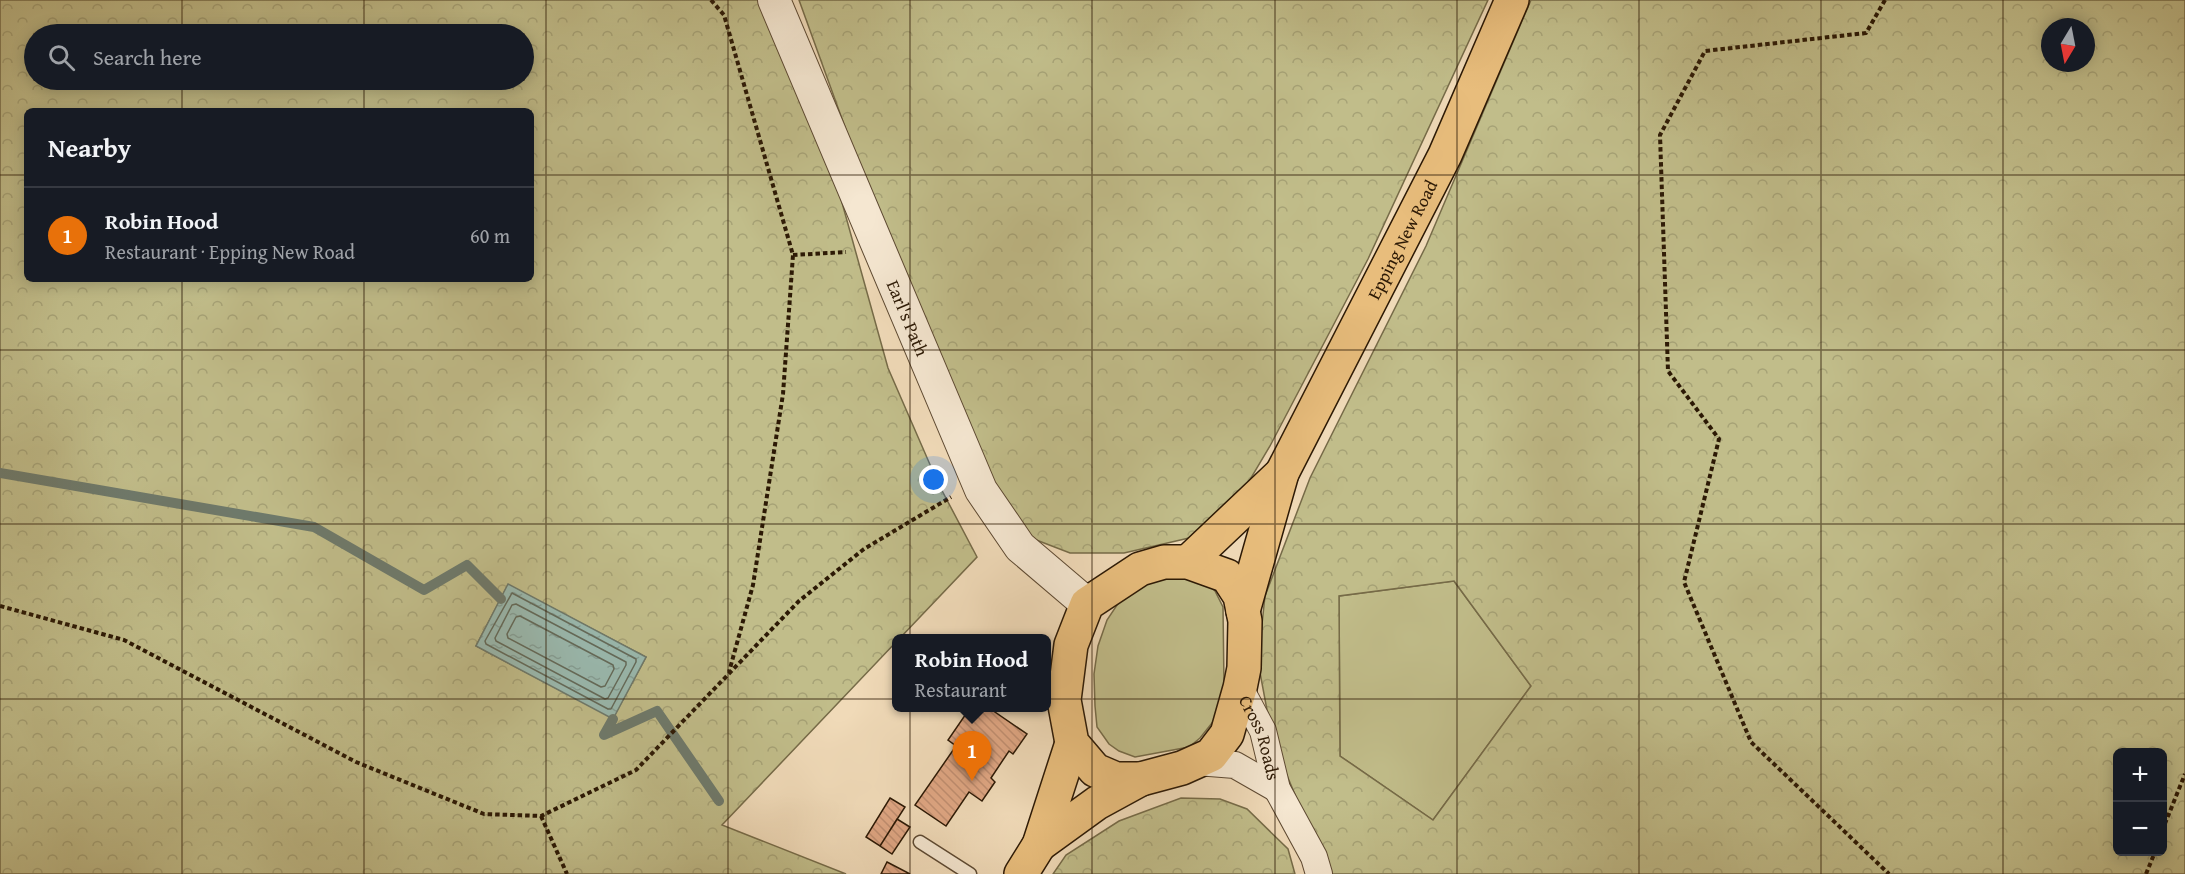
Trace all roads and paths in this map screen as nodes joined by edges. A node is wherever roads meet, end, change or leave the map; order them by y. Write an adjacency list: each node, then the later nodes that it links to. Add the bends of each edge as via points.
1 (711, 0): 6 (path, via 724,15)
2 (774, 0): 5 (street, Earl's Path)
3 (1512, 0): 7 (main road, Epping New Road, via 1444,155)
4 (1885, 0): 29 (path, via 1866,33 1705,51 1660,135 1668,371 1719,439 1684,582 1751,742)
5 (880, 251): 6 (path); 8 (street, Earl's Path)
6 (793, 255): 13 (path, via 778,428 753,585)
7 (1282, 473): 9 (main road, Epping New Road); 12 (main road, Epping New Road)
8 (977, 482): 10 (street, Earl's Path, via 1020,547); 13 (path, via 864,549 799,601)
9 (1188, 562): 10 (main road, via 1164,562 1140,569); 12 (main road, via 1227,576 1240,596)
10 (1087, 604): 15 (main road, via 1071,645 1064,700)
11 (0, 606): 20 (path, via 124,640 356,762 484,814)
12 (1243, 611): 14 (main road, via 1244,668)
13 (728, 675): 20 (path, via 636,770)
14 (1240, 688): 16 (main road, via 1227,734 1211,755); 19 (street, Cross Roads, via 1263,731)
15 (1072, 743): 18 (main road, via 1095,770 1116,779); 23 (main road)
16 (1197, 762): 18 (main road); 19 (street, Cross Roads, via 1234,765)
17 (2185, 774): 21 (path)
18 (1141, 779): 23 (main road, via 1097,803)
19 (1277, 789): 28 (street, Cross Roads, via 1314,857)
20 (541, 816): 25 (path)
21 (2167, 821)
22 (920, 842): 26 (lane)
23 (1039, 845): 27 (main road)
24 (2153, 856): 30 (path)
25 (567, 874)
26 (970, 874)
27 (1021, 874)
28 (1319, 874)
29 (1889, 874)
30 (2146, 874)

